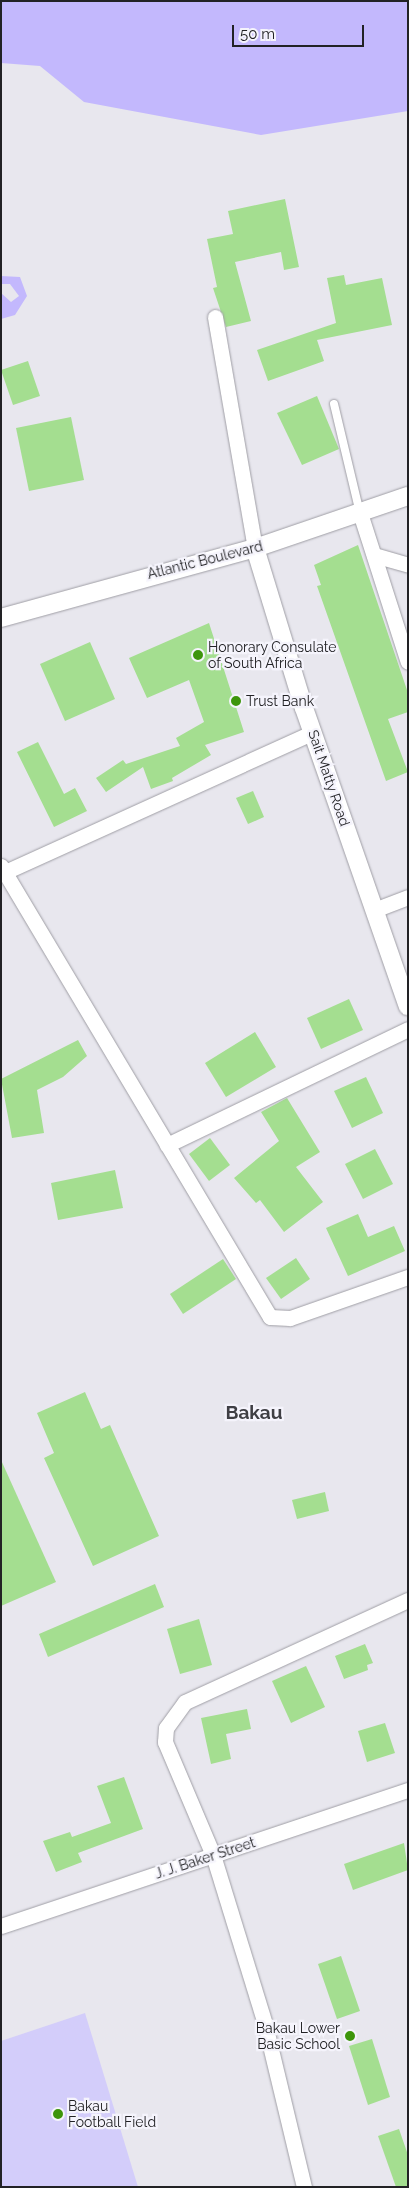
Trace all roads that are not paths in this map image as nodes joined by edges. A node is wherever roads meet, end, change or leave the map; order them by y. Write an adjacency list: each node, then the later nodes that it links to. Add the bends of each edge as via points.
1 (215, 317): 5 (street)
2 (334, 404): 4 (lane)
3 (408, 496): 4 (street, Atlantic Boulevard)
4 (361, 516): 5 (street, Atlantic Boulevard); 6 (street)
5 (255, 548): 8 (street, Atlantic Boulevard); 10 (street, Sait Matty Road)
6 (374, 555): 7 (street); 9 (street)
7 (408, 565)
8 (1, 618)
9 (408, 662)
10 (313, 732): 11 (street); 13 (street, Sait Matty Road)
11 (3, 870): 16 (street)
12 (408, 897): 13 (street)
13 (374, 910): 14 (street, Sait Matty Road)
14 (408, 1006)
15 (408, 1029): 16 (street)
16 (167, 1145): 17 (street, via 270,1317 290,1318)
17 (408, 1277)
18 (408, 1600): 20 (street, via 185,1702 172,1714 165,1742)
19 (408, 1790): 20 (street, J. J. Baker Street)
20 (213, 1855): 21 (street, J. J. Baker Street); 22 (street, via 265,2024)
21 (1, 1926)
22 (304, 2187)

